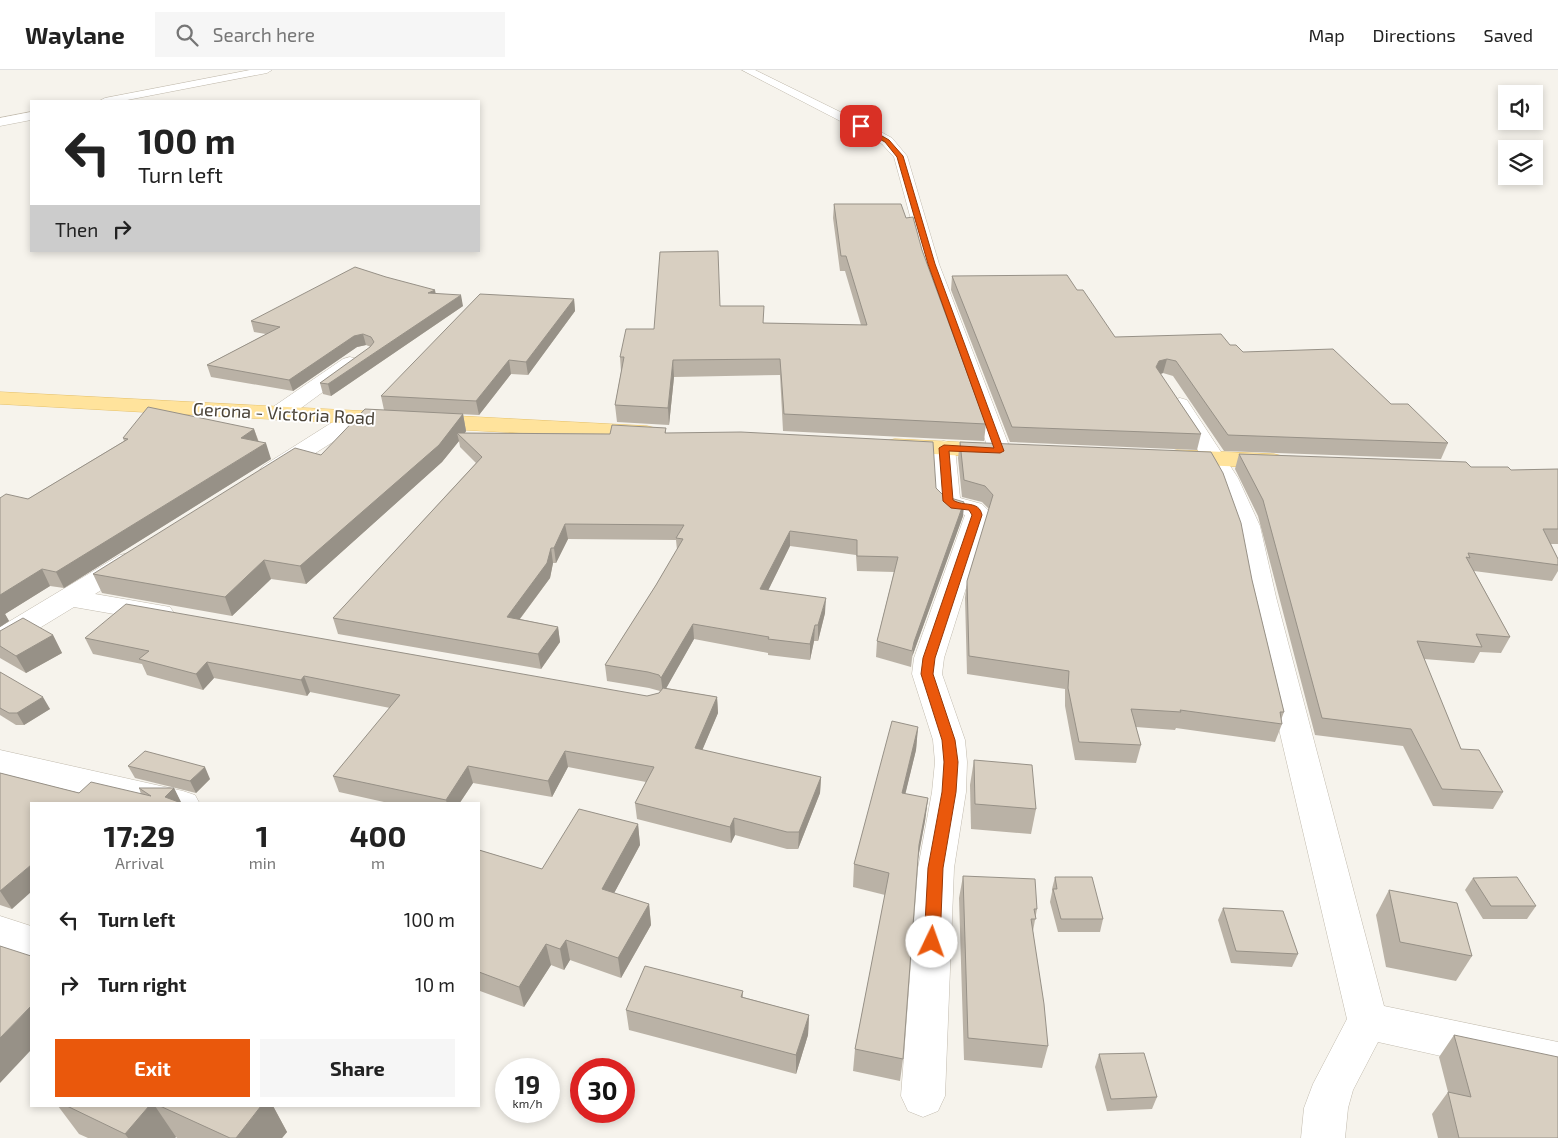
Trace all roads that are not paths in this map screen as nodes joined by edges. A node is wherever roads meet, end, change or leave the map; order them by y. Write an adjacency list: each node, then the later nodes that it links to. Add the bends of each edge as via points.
1 (267, 70): 3 (street)
2 (748, 70): 14 (street, via 877,135 900,156 931,264)
3 (110, 100)
4 (30, 116): 5 (street)
5 (0, 122)
6 (365, 353): 9 (street)
7 (1169, 388): 16 (street)
8 (0, 398): 9 (main road, Gerona - Victoria Road)
9 (278, 414): 10 (main road, Gerona - Victoria Road)
10 (355, 418): 11 (main road, Gerona - Victoria Road); 18 (street)
11 (663, 434)
12 (876, 445): 13 (main road)
13 (944, 448): 14 (main road); 29 (street, via 948,501 955,506 972,507 977,515 929,658 927,674 949,740 951,762 936,868)
14 (1009, 451)
15 (1157, 456): 16 (main road)
16 (1216, 459): 17 (main road); 27 (street, via 1240,505 1252,548)
17 (1293, 462)
18 (254, 481)
19 (146, 550): 20 (street)
20 (72, 598): 21 (street); 22 (street)
21 (190, 618)
22 (1, 638)
23 (0, 762): 24 (street)
24 (174, 802)
25 (0, 932): 26 (street)
26 (30, 942)
27 (1368, 1021): 28 (street); 30 (street, via 1334,1084 1326,1108)
28 (1558, 1062)
29 (924, 1096)
30 (1323, 1138)

